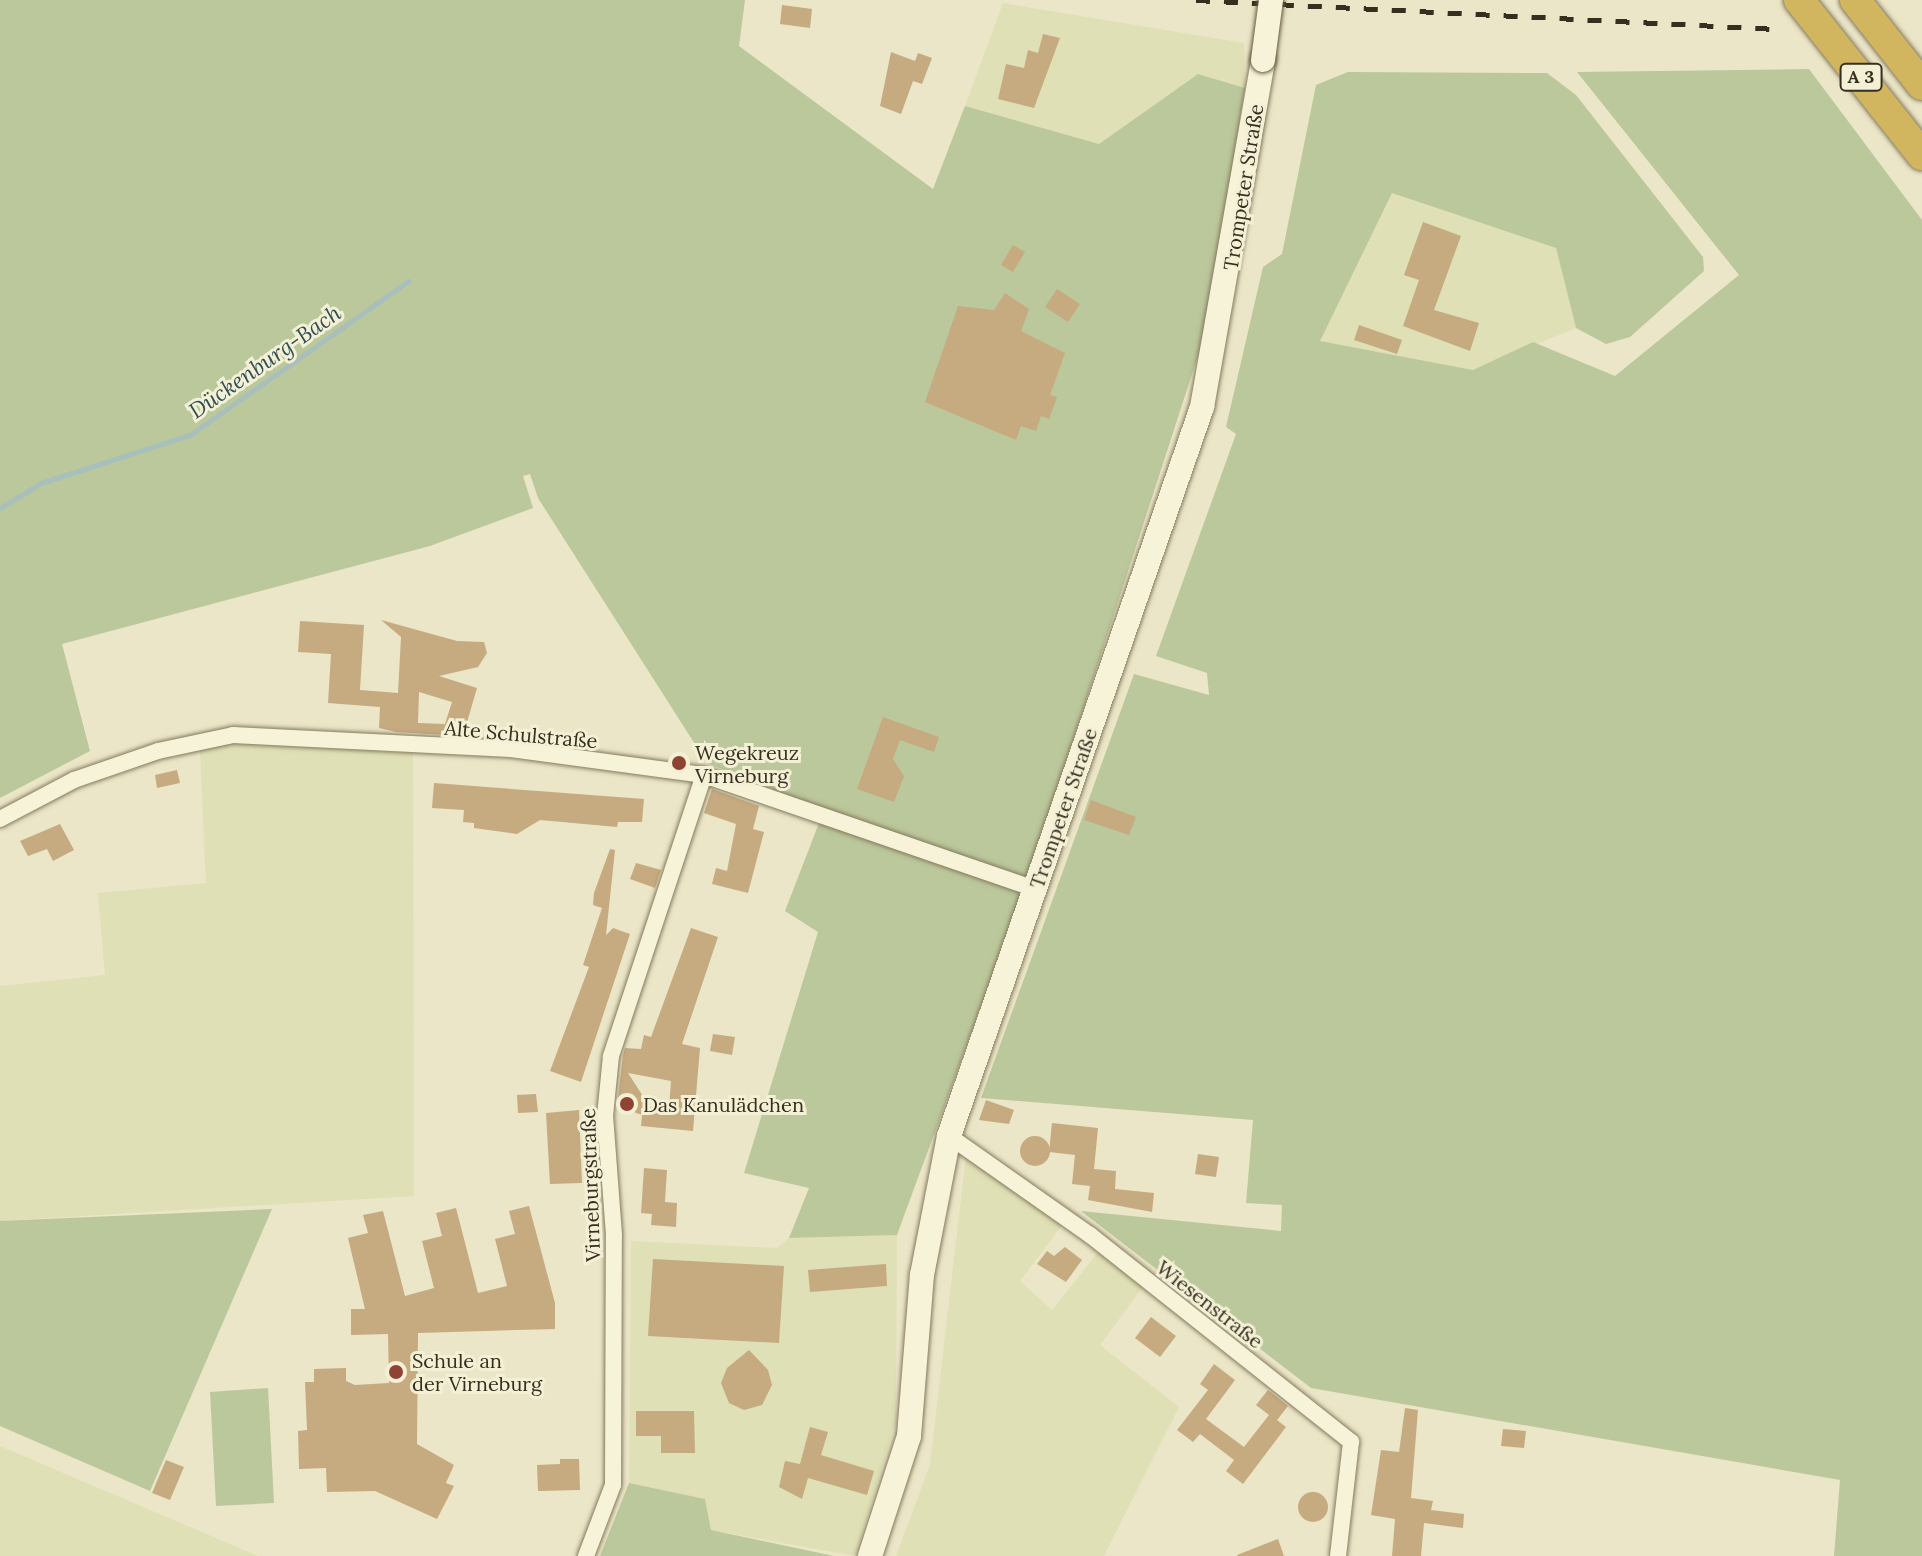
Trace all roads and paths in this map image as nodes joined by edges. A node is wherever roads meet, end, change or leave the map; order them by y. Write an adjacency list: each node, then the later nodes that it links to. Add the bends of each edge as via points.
1 (1271, 0): 8 (main road, Trompeter Straße, bridge, via 1218,344 1202,407)
2 (1799, 0): 5 (highway, A 3)
3 (1855, 0): 4 (highway, A 3)
4 (1922, 85)
5 (1922, 155)
6 (704, 775): 7 (street, Alte Schulstraße, via 511,749 233,735 158,751 74,780); 8 (street, Alte Schulstraße); 10 (street, Virneburgstraße, via 611,1056 605,1116 614,1235 613,1485)
7 (0, 819)
8 (1035, 889): 9 (main road, Trompeter Straße)
9 (949, 1136): 11 (main road, Trompeter Straße, via 922,1275 909,1436); 12 (street, Wiesenstraße, via 1090,1235 1351,1442)
10 (586, 1556)
11 (870, 1556)
12 (1338, 1556)

